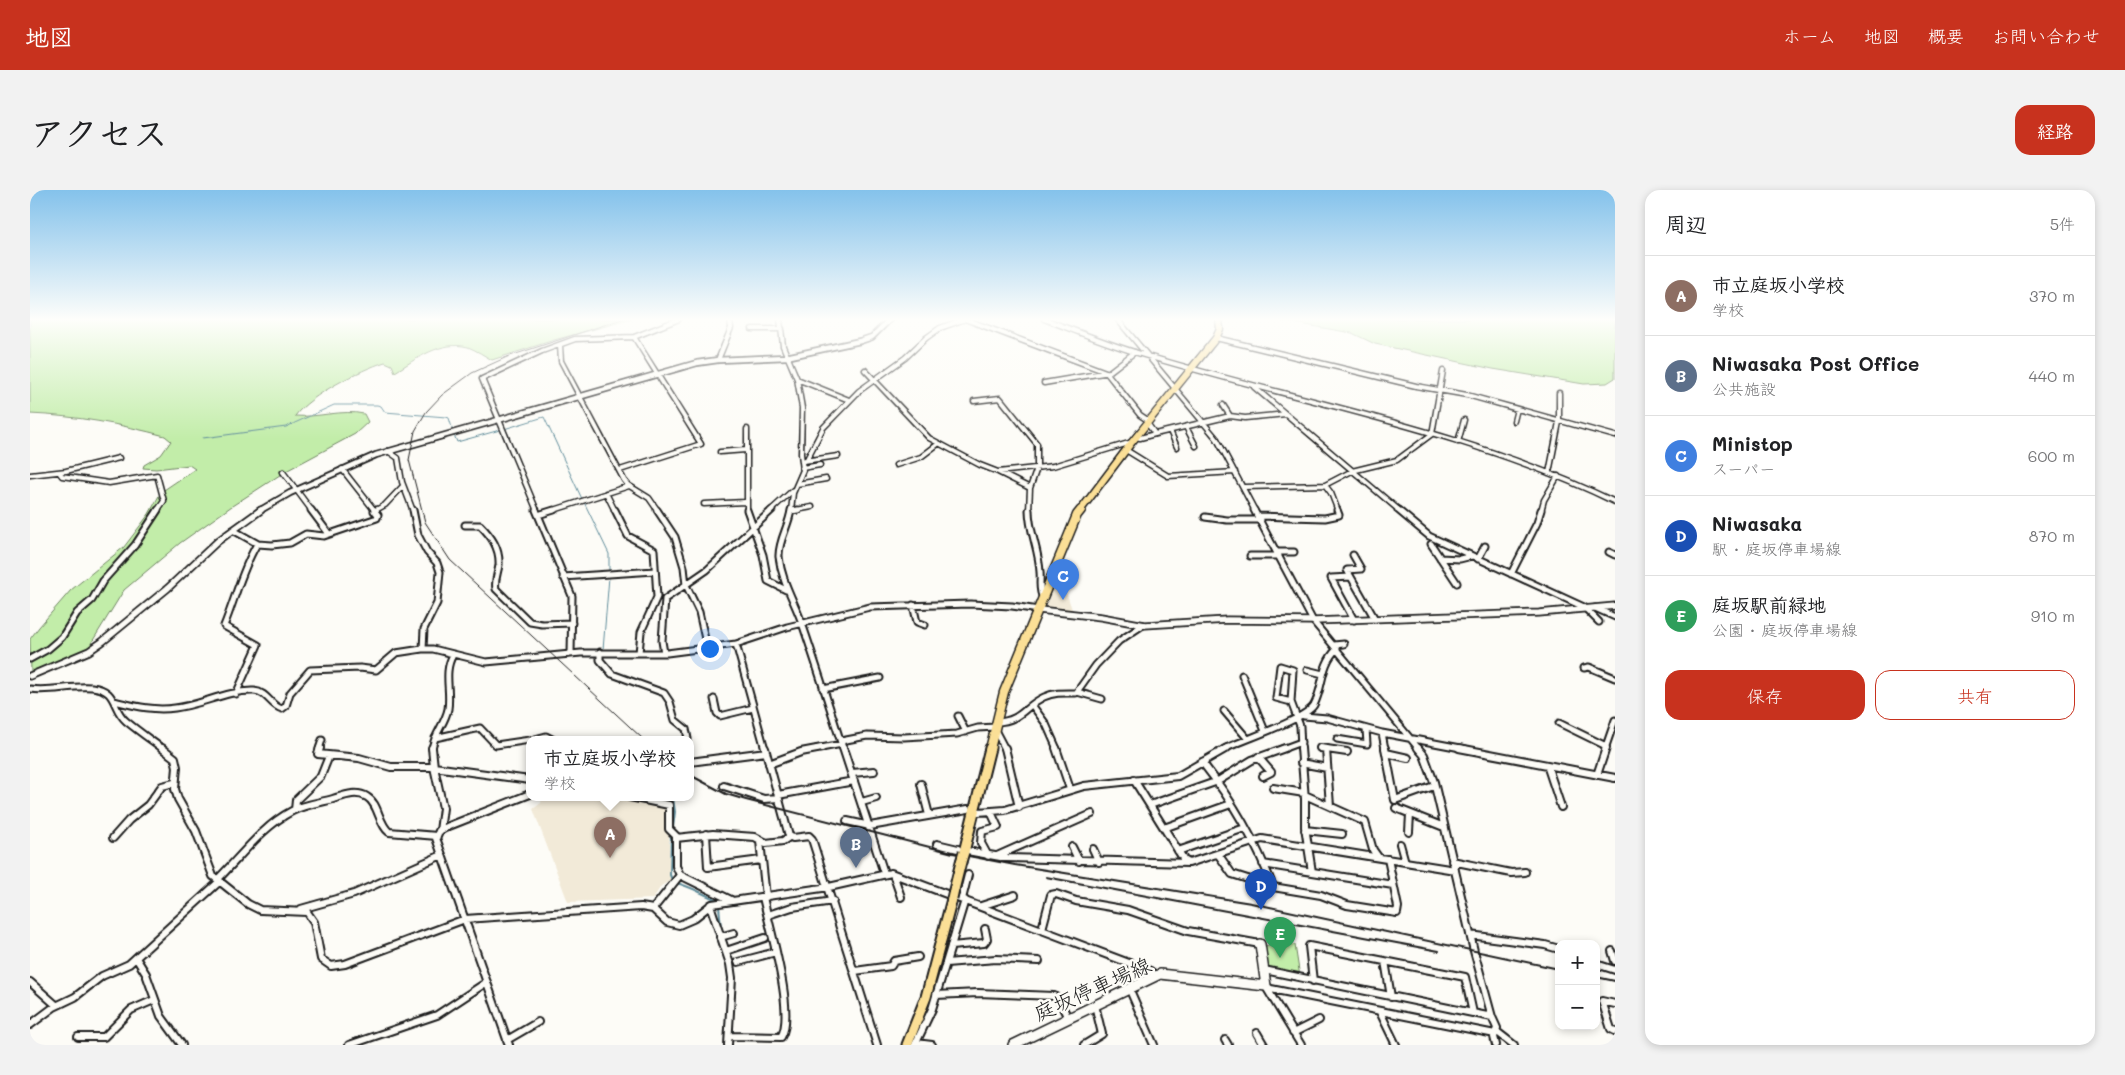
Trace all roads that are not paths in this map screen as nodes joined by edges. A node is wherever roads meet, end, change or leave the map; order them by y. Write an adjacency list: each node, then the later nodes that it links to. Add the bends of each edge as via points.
1 (524, 359): 33 (street, via 482,378)
2 (560, 359): 26 (street)
3 (648, 359): 18 (street)
4 (737, 359): 13 (street)
5 (787, 359): 19 (street)
6 (902, 359): 20 (street)
7 (1069, 359): 17 (street)
8 (1125, 359): 17 (street)
9 (1151, 359): 23 (street)
10 (1156, 359): 14 (street)
11 (1199, 359): 14 (main road)
12 (1303, 359): 24 (street)
13 (718, 360): 18 (street)
14 (1191, 369): 22 (street); 23 (main road)
15 (865, 370): 20 (street)
16 (1444, 371): 24 (street)
17 (1106, 373): 21 (street); 36 (street)
18 (658, 375): 26 (street); 62 (street, via 701,444)
19 (797, 379): 27 (street); 56 (street, via 802,408)
20 (874, 381): 27 (street); 47 (street)
21 (1044, 383)
22 (1254, 386): 31 (street); 43 (street)
23 (1175, 388): 36 (main road); 37 (street)
24 (1439, 389): 30 (street); 43 (street)
25 (1560, 393): 38 (street)
26 (580, 396): 33 (street); 62 (street)
27 (849, 400): 56 (street, via 823,428)
28 (974, 401): 60 (street, via 998,398 1006,404 1036,442)
29 (1223, 405): 32 (street)
30 (1517, 409): 35 (street); 38 (street)
31 (1286, 414): 32 (street, via 1245,418); 63 (street)
32 (1230, 416): 37 (street)
33 (498, 420): 52 (street); 87 (street)
34 (1464, 420): 46 (street)
35 (1514, 421)
36 (1148, 422): 42 (street); 45 (main road)
37 (1204, 422): 39 (street); 67 (street, via 1218,439)
38 (1559, 422): 44 (street); 68 (street)
39 (1186, 427): 41 (street); 49 (street)
40 (747, 429): 50 (street)
41 (1170, 431): 42 (street); 48 (street)
42 (1156, 434): 45 (street)
43 (1432, 434): 46 (street); 63 (street, via 1397,460)
44 (1615, 436)
45 (1134, 440): 51 (main road); 60 (street)
46 (1458, 442): 68 (street)
47 (938, 444): 58 (street, via 917,460); 66 (street)
48 (1177, 446)
49 (1196, 446)
50 (746, 450): 53 (street); 81 (street)
51 (1126, 450): 67 (street, via 1168,476); 114 (main road, via 1077,515)
52 (388, 451): 61 (street); 74 (street, via 398,458)
53 (720, 452)
54 (838, 456): 56 (street)
55 (119, 458): 64 (street)
56 (803, 461): 59 (street)
57 (820, 465): 59 (street)
58 (896, 465)
59 (802, 468): 72 (street)
60 (1038, 468): 66 (street); 77 (street)
61 (342, 470): 78 (street); 85 (street)
62 (620, 470): 75 (street)
63 (1352, 471): 73 (street); 103 (street, via 1428,536)
64 (59, 472): 69 (street); 140 (street, via 62,476 100,483 157,475 164,502 92,600 77,612 62,637 48,650)
65 (282, 472): 78 (street)
66 (998, 472): 77 (street)
67 (1235, 472): 76 (street)
68 (1549, 473): 70 (street)
69 (30, 475)
70 (1558, 476): 82 (street); 107 (street)
71 (826, 479): 72 (street)
72 (797, 484): 79 (street)
73 (1324, 485): 76 (street); 89 (street, via 1331,493 1338,516)
74 (403, 486): 85 (street); 134 (street, via 415,516 418,535 440,572 437,602 424,629)
75 (630, 486): 80 (street); 111 (street, via 649,498 674,535)
76 (1244, 487): 89 (street)
77 (1030, 488): 114 (street, via 1029,524 1040,571 1039,591)
78 (296, 490): 92 (street, via 266,506); 93 (street)
79 (794, 490): 86 (street); 91 (street)
80 (606, 493): 87 (street); 106 (street, via 628,536 653,549)
81 (745, 502): 83 (street); 91 (street)
82 (1615, 502)
83 (704, 504)
84 (812, 507): 86 (street)
85 (374, 510): 93 (street, via 377,518)
86 (791, 511): 112 (street, via 779,553)
87 (538, 515): 108 (street)
88 (1206, 517): 89 (street, via 1226,520)
89 (1260, 518): 99 (street)
90 (465, 525): 126 (street, via 480,525 491,536 498,553 496,589 528,621 537,624)
91 (754, 526): 111 (street); 112 (street, via 768,581)
92 (233, 530): 94 (street); 145 (street, via 102,642 89,651)
93 (329, 534): 94 (street, via 306,534 284,544)
94 (257, 544): 151 (street, via 246,564 224,626 258,645)
95 (1431, 544): 104 (street)
96 (1486, 546): 105 (street)
97 (1294, 552): 99 (street)
98 (1609, 552): 101 (street)
99 (1278, 554): 102 (street); 124 (street)
100 (1353, 555): 109 (street, via 1361,569 1347,570)
101 (1615, 555)
102 (1250, 556)
103 (1472, 556): 104 (street); 105 (street)
104 (1440, 558): 110 (street)
105 (1478, 559): 107 (street)
106 (655, 571): 108 (street); 113 (street)
107 (1510, 574): 118 (street)
108 (563, 577): 126 (street, via 573,600)
109 (1352, 577): 122 (street); 123 (street, via 1331,578)
110 (1457, 583)
111 (686, 586): 115 (street); 133 (street, via 700,618)
112 (786, 590): 127 (street)
113 (656, 598): 115 (street); 136 (street, via 642,632)
114 (1044, 598): 120 (main road)
115 (664, 600): 137 (street)
116 (912, 605): 120 (street, via 996,605); 127 (street, via 861,608); 128 (street, via 917,622)
117 (1615, 606): 119 (street)
118 (1585, 608): 119 (street); 122 (street, via 1539,613); 125 (street)
119 (1595, 608): 121 (street)
120 (1039, 610): 129 (street); 163 (main road, via 1004,692)
121 (1615, 617)
122 (1375, 619): 123 (street)
123 (1354, 620): 124 (street)
124 (1313, 621): 129 (street, via 1236,620); 132 (street)
125 (1599, 622)
126 (572, 623): 139 (street)
127 (802, 623): 130 (street); 149 (street)
128 (925, 625)
129 (1142, 625): 150 (street, via 1119,641 1096,665)
130 (736, 644): 133 (street); 157 (street)
131 (1344, 644): 132 (street)
132 (1335, 647): 143 (street); 172 (street)
133 (707, 648): 137 (street)
134 (423, 649): 138 (street); 151 (street, via 396,653 376,670 310,670 290,692 282,709 263,692)
135 (600, 652): 136 (street); 139 (street); 168 (street, via 600,660 612,674 654,688 667,696 674,719 686,729)
136 (639, 653): 137 (street)
137 (664, 653)
138 (453, 654): 139 (street, via 486,662); 169 (street, via 447,663 448,709)
139 (570, 654)
140 (30, 659)
141 (1584, 668): 147 (street)
142 (1307, 670): 143 (street)
143 (1323, 674): 160 (street, via 1312,708)
144 (1242, 675): 165 (street)
145 (30, 676)
146 (880, 678): 149 (street)
147 (1615, 678)
148 (30, 689): 154 (street, via 94,688 106,691)
149 (823, 689): 176 (street)
150 (1078, 692): 152 (street); 156 (street, via 1052,694)
151 (236, 694): 154 (street, via 176,708 146,709)
152 (1102, 699)
153 (714, 700): 157 (street, via 720,716)
154 (114, 701): 200 (street, via 125,720 175,758 178,768)
155 (1291, 702): 155 (street, via 1293,670 1280,666 1276,698); 160 (street)
156 (1032, 705): 163 (street, via 1013,722); 205 (street, via 1042,716 1056,743)
157 (753, 708): 178 (street)
158 (1224, 711): 170 (street)
159 (958, 716): 166 (street)
160 (1301, 718): 164 (street, via 1328,718); 165 (street); 175 (street)
161 (1615, 720): 177 (street)
162 (1559, 723): 177 (street)
163 (995, 726): 166 (street); 214 (street, via 1010,767); 245 (main road)
164 (1366, 729): 167 (street); 171 (street, via 1367,744)
165 (1265, 730): 170 (street)
166 (966, 732): 176 (street, via 867,736)
167 (1382, 733): 172 (street); 180 (street)
168 (687, 736)
169 (435, 738): 174 (street, via 480,728 496,745); 189 (street, via 431,746)
170 (1247, 738): 185 (street)
171 (1337, 739)
172 (1412, 739): 188 (street); 203 (street, via 1424,755)
173 (322, 740): 181 (street, via 318,754)
174 (526, 741)
175 (1301, 742): 182 (street); 186 (street)
176 (842, 743): 187 (street, via 801,752); 192 (street)
177 (1606, 746): 193 (street)
178 (766, 752): 184 (street); 187 (street)
179 (1347, 752): 190 (street, via 1323,748)
180 (1386, 753): 183 (street); 203 (street, via 1396,800)
181 (329, 756): 189 (street, via 358,758 398,767); 218 (street, via 322,776 296,800)
182 (1258, 757): 194 (street, via 1271,772); 199 (street)
183 (1408, 758)
184 (694, 761)
185 (1202, 762): 197 (street, via 1179,776); 199 (street)
186 (1301, 763): 190 (street); 206 (street)
187 (769, 764): 208 (street)
188 (1547, 765): 193 (street); 216 (street)
189 (434, 767): 196 (street); 232 (street, via 443,808)
190 (1327, 768): 215 (street)
191 (874, 770): 192 (street)
192 (852, 774): 198 (street)
193 (1597, 774): 195 (street)
194 (1263, 776)
195 (1615, 778)
196 (526, 779)
197 (1134, 780): 205 (street); 213 (street)
198 (854, 781): 208 (street); 211 (street)
199 (1218, 781): 212 (street); 213 (street)
200 (174, 783): 236 (street, via 163,785); 266 (street, via 180,807 196,832 208,867)
201 (920, 784): 224 (street)
202 (724, 786): 208 (street, via 769,800)
203 (1434, 786): 227 (street)
204 (1273, 788): 206 (street)
205 (1070, 789): 214 (street)
206 (1304, 794): 215 (street); 230 (street)
207 (526, 796): 232 (street)
208 (778, 796): 235 (street)
209 (876, 798): 211 (street)
210 (650, 801): 237 (street, via 669,805 669,829)
211 (862, 802): 226 (street)
212 (1231, 804): 228 (street); 229 (street)
213 (1150, 805): 228 (street)
214 (1019, 806): 221 (street)
215 (1330, 806): 250 (street, via 1365,822)
216 (1561, 807)
217 (1396, 808): 223 (street)
218 (295, 810): 232 (street, via 344,796 365,796 373,803 382,828 388,832); 266 (street, via 277,821)
219 (968, 810): 224 (street)
220 (978, 812): 221 (street)
221 (991, 812): 249 (street, via 998,827 982,831 982,844)
222 (1092, 814): 249 (street)
223 (1410, 814): 227 (street); 231 (street)
224 (929, 815): 226 (street)
225 (847, 821): 226 (street)
226 (870, 826): 262 (street)
227 (1444, 827): 254 (street)
228 (1164, 828): 246 (street)
229 (1245, 828): 239 (street); 246 (street)
230 (1305, 830): 234 (street); 242 (street)
231 (1409, 832)
232 (439, 833): 248 (street)
233 (706, 834): 237 (street); 238 (street, via 754,837); 252 (street, via 708,867)
234 (1342, 834)
235 (789, 837): 238 (street, via 782,842); 269 (street, via 811,837)
236 (113, 838)
237 (676, 838): 265 (street)
238 (760, 841): 252 (street)
239 (1253, 842): 242 (street, via 1262,839); 247 (street); 258 (street)
240 (937, 844): 245 (street)
241 (1400, 844): 256 (street)
242 (1307, 846): 250 (street); 260 (street)
243 (1072, 847): 253 (street)
244 (1093, 849): 255 (street)
245 (963, 850): 249 (street); 273 (main road, bridge)
246 (1178, 851): 257 (street)
247 (1218, 854): 257 (street); 268 (street, via 1232,874)
248 (442, 855): 279 (street, via 354,894); 281 (street)
249 (991, 857): 253 (street)
250 (1378, 857): 251 (street)
251 (1388, 859): 256 (street); 267 (street)
252 (761, 860): 271 (street)
253 (1079, 861): 255 (street)
254 (1452, 861): 259 (street); 261 (street, via 1511,873)
255 (1099, 862): 257 (street)
256 (1405, 862): 259 (street)
257 (1189, 863)
258 (1263, 864): 260 (street); 268 (street)
259 (1455, 870): 286 (street)
260 (1312, 872): 267 (street)
261 (1525, 872)
262 (884, 873): 263 (street); 269 (street)
263 (893, 874): 272 (street); 273 (street)
264 (968, 875): 273 (street)
265 (679, 876): 274 (street); 278 (street, via 663,892)
266 (219, 880): 279 (street, via 261,910); 295 (street)
267 (1393, 885): 268 (street, via 1397,913 1348,905 1322,895)
268 (1273, 886)
269 (829, 887): 271 (street); 275 (street)
270 (1015, 895): 277 (street)
271 (764, 897): 274 (street); 280 (street)
272 (902, 897)
273 (958, 897): 277 (street); 289 (street); 331 (main road)
274 (731, 900): 276 (street)
275 (833, 901): 280 (street, via 792,907); 304 (street)
276 (715, 903): 278 (street, via 679,925 667,922); 285 (street)
277 (980, 906): 283 (street)
278 (653, 909): 281 (street, via 606,908)
279 (298, 910): 281 (street, via 313,918 321,958 331,966 353,961)
280 (768, 916): 293 (street)
281 (465, 919): 308 (street)
282 (985, 929): 289 (street, via 988,939 984,943)
283 (1042, 929): 288 (street, via 1051,895 1056,894 1128,910 1188,930); 305 (street, via 1150,970)
284 (734, 933): 285 (street)
285 (720, 936): 291 (street)
286 (1470, 936): 290 (street); 319 (street)
287 (766, 938): 291 (street)
288 (1260, 944): 302 (main road)
289 (951, 946): 300 (street)
290 (1555, 948)
291 (726, 951): 328 (street, via 732,978)
292 (1612, 951): 298 (street)
293 (776, 952): 299 (street); 328 (street, via 786,1001 784,1034 779,1037)
294 (918, 957): 304 (street, via 894,962 891,966)
295 (136, 958): 313 (street, via 147,976); 315 (street, via 102,976 75,997)
296 (1039, 961): 300 (street)
297 (1386, 961): 306 (street, via 1309,946); 312 (street); 318 (street, via 1465,977)
298 (1615, 961)
299 (738, 962)
300 (946, 962): 311 (street)
301 (1600, 965): 303 (street)
302 (1264, 970): 306 (street); 309 (main road)
303 (1615, 970)
304 (855, 972): 335 (street)
305 (1155, 975): 309 (main road, 庭坂停車場線); 310 (main road, 庭坂停車場線)
306 (1313, 981): 312 (street)
307 (30, 982): 315 (street)
308 (487, 982): 330 (street); 333 (street, via 437,1015)
309 (1266, 986): 317 (street); 326 (street)
310 (1129, 988): 316 (main road, 庭坂停車場線); 339 (street)
311 (936, 995): 320 (street, via 1054,996 1060,1000); 331 (street)
312 (1391, 997): 318 (street)
313 (154, 1000): 329 (street, via 130,1011 106,1037); 332 (street, via 161,1016)
314 (1615, 1004): 324 (street, via 1602,1002)
315 (56, 1005): 323 (street)
316 (1095, 1005): 320 (main road, 庭坂停車場線); 338 (street, via 1102,1034)
317 (1380, 1012): 327 (street); 342 (street)
318 (1473, 1013): 319 (street)
319 (1492, 1017): 327 (street, via 1497,1028)
320 (1068, 1018): 337 (main road, 庭坂停車場線)
321 (1318, 1020): 326 (street)
322 (538, 1022): 330 (street)
323 (30, 1025)
324 (1615, 1031)
325 (1258, 1033): 340 (street)
326 (1293, 1033): 341 (street)
327 (1495, 1033): 343 (street); 344 (street)
328 (729, 1036): 334 (street)
329 (78, 1037)
330 (508, 1042)
331 (913, 1044): 336 (street)
332 (182, 1045)
333 (349, 1045)
334 (728, 1045)
335 (877, 1045)
336 (932, 1045)
337 (1013, 1045)
338 (1084, 1045)
339 (1154, 1045)
340 (1264, 1045)
341 (1301, 1045)
342 (1396, 1045)
343 (1496, 1045)
344 (1514, 1045)

